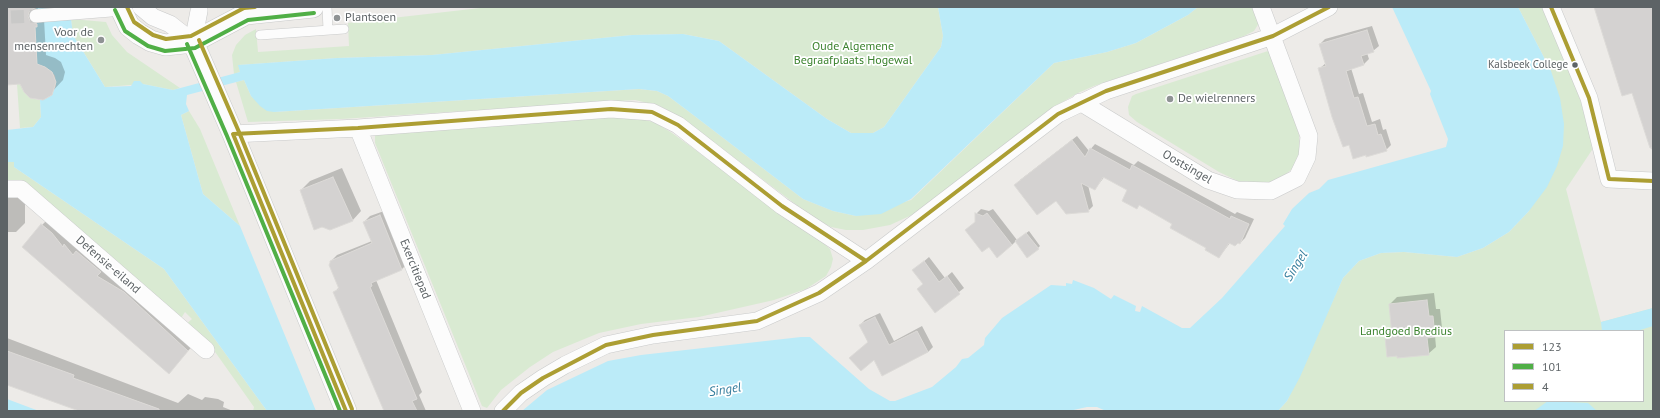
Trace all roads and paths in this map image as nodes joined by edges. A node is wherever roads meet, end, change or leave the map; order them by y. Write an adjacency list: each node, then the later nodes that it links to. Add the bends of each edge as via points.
1 (313, 7): 13 (street, via 246,14)
2 (326, 7): 10 (lane)
3 (1261, 7): 12 (street, Oostsingel)
4 (1329, 7): 12 (street)
5 (1551, 7): 17 (street, via 1589,98 1609,179)
6 (123, 8): 8 (street); 13 (street, via 170,24); 13 (street, via 129,26 151,41 165,45)
7 (199, 9): 13 (street)
8 (36, 16)
9 (344, 29): 10 (lane)
10 (328, 30): 11 (lane)
11 (260, 34)
12 (1273, 36): 14 (street); 14 (street, Oostsingel, via 1309,136 1307,157 1297,178 1271,191 1237,190 1208,180)
13 (193, 42): 16 (street)
14 (1080, 102): 19 (street, via 1058,114)
15 (358, 128): 16 (street); 19 (street, via 611,109 652,112 678,125 782,206); 22 (street, Exercitiepad)
16 (233, 134): 21 (street)
17 (1653, 181)
18 (7, 189): 20 (street, Defensie-eiland, via 21,189)
19 (866, 261): 23 (street, via 819,293 757,321 653,335 606,345 543,378)
20 (206, 350)
21 (346, 411)
22 (472, 411)
23 (503, 411)

